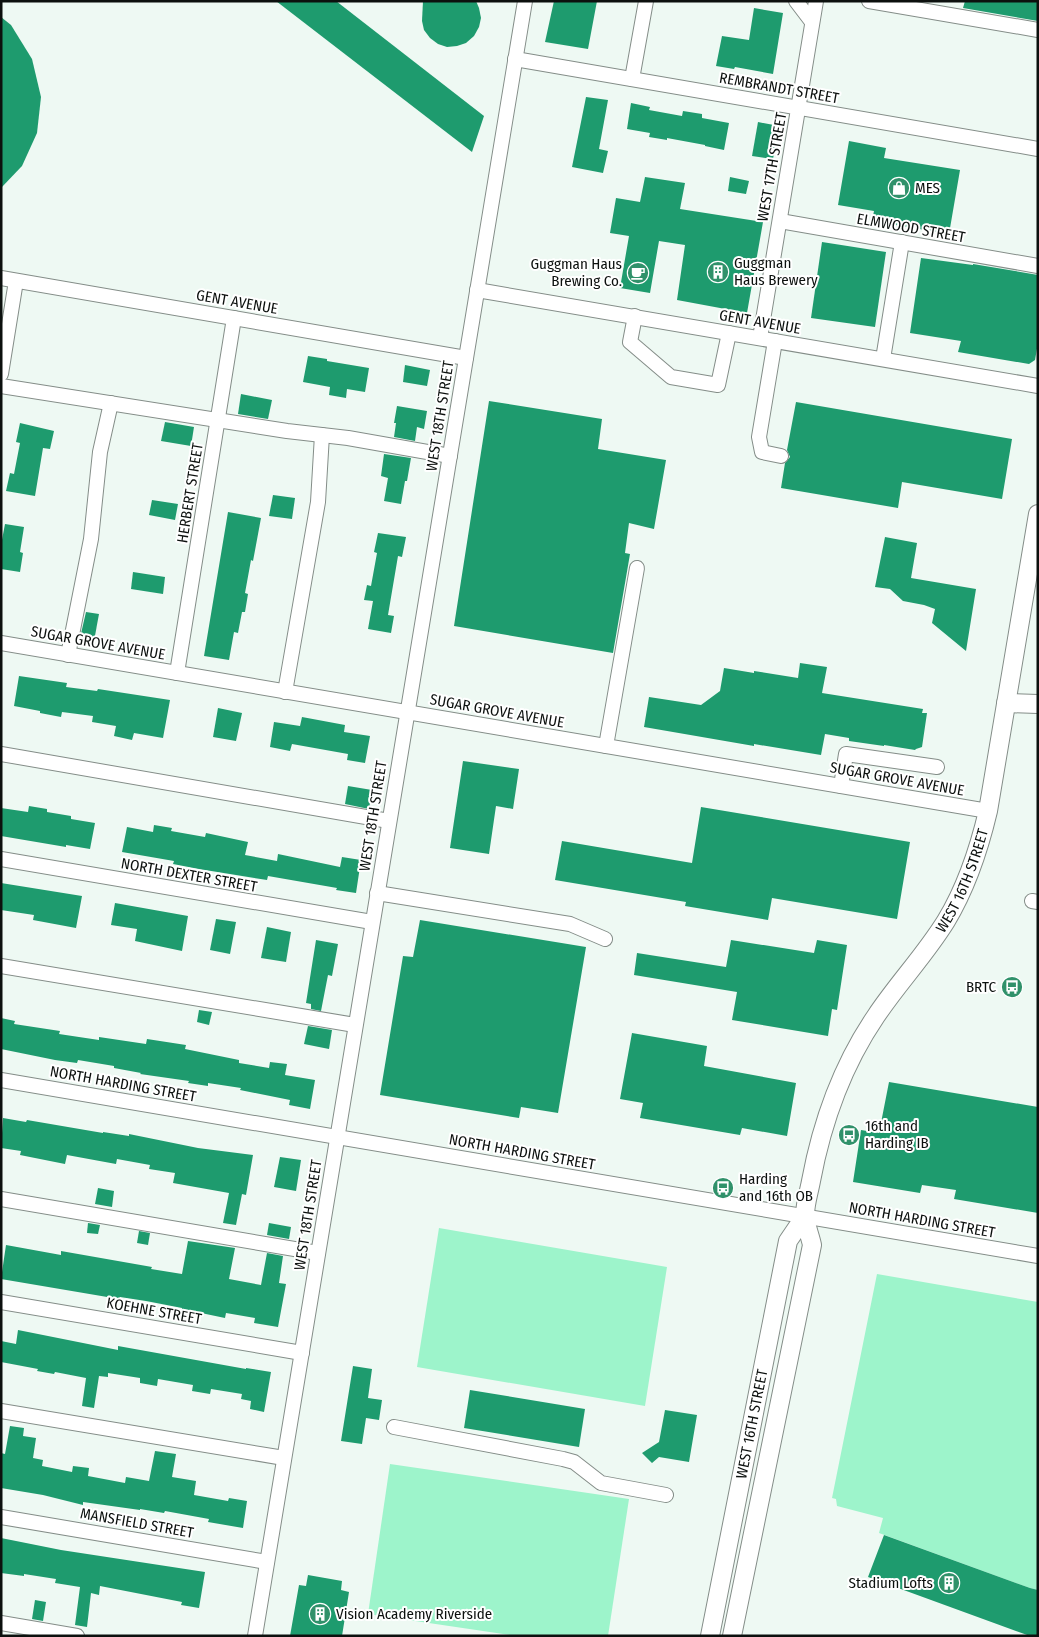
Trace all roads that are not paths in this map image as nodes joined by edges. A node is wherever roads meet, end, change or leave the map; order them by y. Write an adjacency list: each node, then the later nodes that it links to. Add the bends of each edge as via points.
1 (525, 1): 8 (street, WEST 18TH STREET)
2 (646, 1): 9 (street)
3 (796, 1): 6 (street)
4 (816, 1): 6 (street, WEST 17TH STREET)
5 (869, 1): 7 (street)
6 (812, 22): 10 (street, WEST 17TH STREET)
7 (1038, 30)
8 (515, 59): 9 (street, REMBRANDT STREET); 17 (street, WEST 18TH STREET)
9 (632, 79): 10 (street, REMBRANDT STREET)
10 (799, 107): 11 (street, REMBRANDT STREET); 12 (street, WEST 17TH STREET)
11 (1038, 149)
12 (780, 221): 13 (street, ELMWOOD STREET); 21 (street, WEST 17TH STREET)
13 (902, 242): 14 (street, ELMWOOD STREET); 24 (street)
14 (1038, 266)
15 (1, 278): 16 (street, GENT AVENUE)
16 (16, 281): 19 (street, GENT AVENUE); 25 (street)
17 (477, 290): 18 (street, GENT AVENUE); 23 (street, WEST 18TH STREET)
18 (635, 316): 20 (street, GENT AVENUE); 20 (street, via 630,342 671,377 718,385)
19 (234, 318): 23 (street, GENT AVENUE); 29 (street, HERBERT STREET)
20 (729, 333): 21 (street, GENT AVENUE)
21 (760, 338): 22 (street, GENT AVENUE)
22 (775, 341): 24 (street, GENT AVENUE); 32 (street, via 759,437 762,452)
23 (466, 358): 31 (street, WEST 18TH STREET)
24 (883, 359): 27 (street, GENT AVENUE)
25 (1, 374)
26 (1, 386): 28 (street)
27 (1038, 386)
28 (111, 403): 29 (street); 36 (street, via 100,452 91,539)
29 (218, 420): 30 (street); 37 (street, HERBERT STREET)
30 (322, 435): 31 (street); 38 (street, via 318,502)
31 (450, 456): 41 (street, WEST 18TH STREET)
32 (781, 456)
33 (1038, 514): 39 (main road, WEST 16TH STREET)
34 (637, 568): 42 (street)
35 (1, 643): 36 (street, SUGAR GROVE AVENUE)
36 (68, 655): 37 (street, SUGAR GROVE AVENUE)
37 (177, 673): 38 (street, SUGAR GROVE AVENUE)
38 (285, 692): 41 (street, SUGAR GROVE AVENUE)
39 (1006, 703): 40 (main road); 46 (main road, WEST 16TH STREET)
40 (1038, 704)
41 (407, 712): 42 (street, SUGAR GROVE AVENUE); 47 (street, WEST 18TH STREET)
42 (606, 746): 45 (street, SUGAR GROVE AVENUE)
43 (1, 754): 47 (street)
44 (937, 767): 45 (street, via 846,754)
45 (841, 786): 46 (street, SUGAR GROVE AVENUE)
46 (988, 811): 57 (main road, WEST 16TH STREET, via 973,863 945,922 879,1010 851,1057 817,1148)
47 (389, 821): 49 (street, WEST 18TH STREET)
48 (1, 859): 50 (street, NORTH DEXTER STREET)
49 (377, 893): 50 (street, WEST 18TH STREET); 51 (street, via 570,924)
50 (372, 922): 53 (street, WEST 18TH STREET)
51 (605, 939)
52 (1, 966): 53 (street)
53 (355, 1025): 55 (street, WEST 18TH STREET)
54 (1, 1080): 55 (street, NORTH HARDING STREET)
55 (337, 1137): 57 (street, NORTH HARDING STREET); 58 (street, WEST 18TH STREET)
56 (1, 1199): 58 (street)
57 (805, 1216): 59 (street, NORTH HARDING STREET); 71 (main road, WEST 16TH STREET, via 788,1241); 72 (main road, WEST 16TH STREET, via 812,1244)
58 (318, 1253): 61 (street, WEST 18TH STREET)
59 (1038, 1256)
60 (1, 1302): 61 (street, KOEHNE STREET)
61 (302, 1353): 64 (street, WEST 18TH STREET)
62 (1, 1412): 64 (street)
63 (394, 1427): 65 (street, via 563,1459 574,1462 601,1483)
64 (284, 1458): 67 (street, WEST 18TH STREET)
65 (666, 1495)
66 (1, 1516): 67 (street, MANSFIELD STREET)
67 (267, 1562): 70 (street, WEST 18TH STREET)
68 (1, 1622): 69 (street)
69 (77, 1636)
70 (255, 1636)
71 (710, 1636)
72 (732, 1636)

